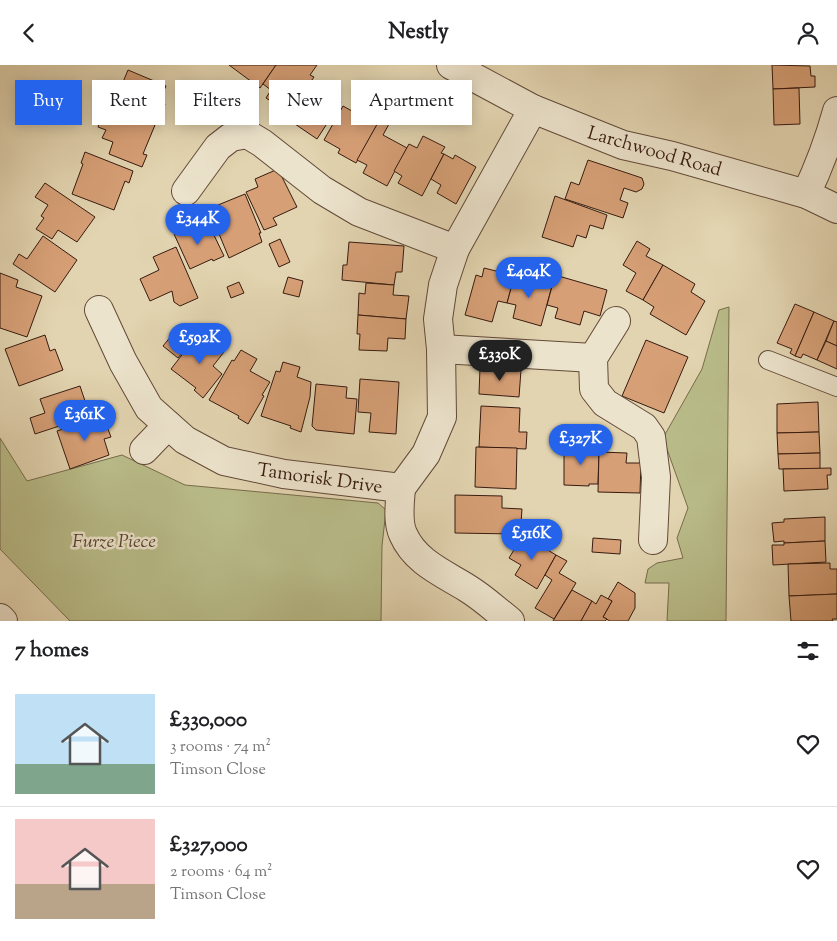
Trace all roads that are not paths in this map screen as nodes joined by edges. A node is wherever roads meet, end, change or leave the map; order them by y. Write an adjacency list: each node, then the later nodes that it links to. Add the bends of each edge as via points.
1 (451, 65): 2 (street, Larchwood Road)
2 (533, 109): 5 (street, Larchwood Road, via 623,145); 7 (street, Tamorisk Drive)
3 (837, 111): 5 (street, via 830,139)
4 (186, 191): 7 (street, via 218,147 231,137 247,134 350,207)
5 (806, 194): 6 (street, Larchwood Road)
6 (837, 209)
7 (455, 249): 10 (street, Tamorisk Drive, via 443,285 438,319)
8 (99, 310): 14 (street, Tamorisk Drive, via 149,409)
9 (616, 321): 11 (street)
10 (441, 349): 11 (street); 16 (street, Tamorisk Drive, via 442,417 426,454)
11 (593, 358): 17 (street, via 594,389 605,403 644,427 651,437 656,477)
12 (768, 360): 13 (lane)
13 (837, 387)
14 (168, 425): 15 (street); 16 (street, Tamorisk Drive, via 185,439 224,461 284,474)
15 (144, 450)
16 (401, 488): 20 (street, via 403,533 418,556 442,575 468,588)
17 (653, 540)
18 (0, 618): 19 (street)
19 (3, 621)
20 (510, 621)

